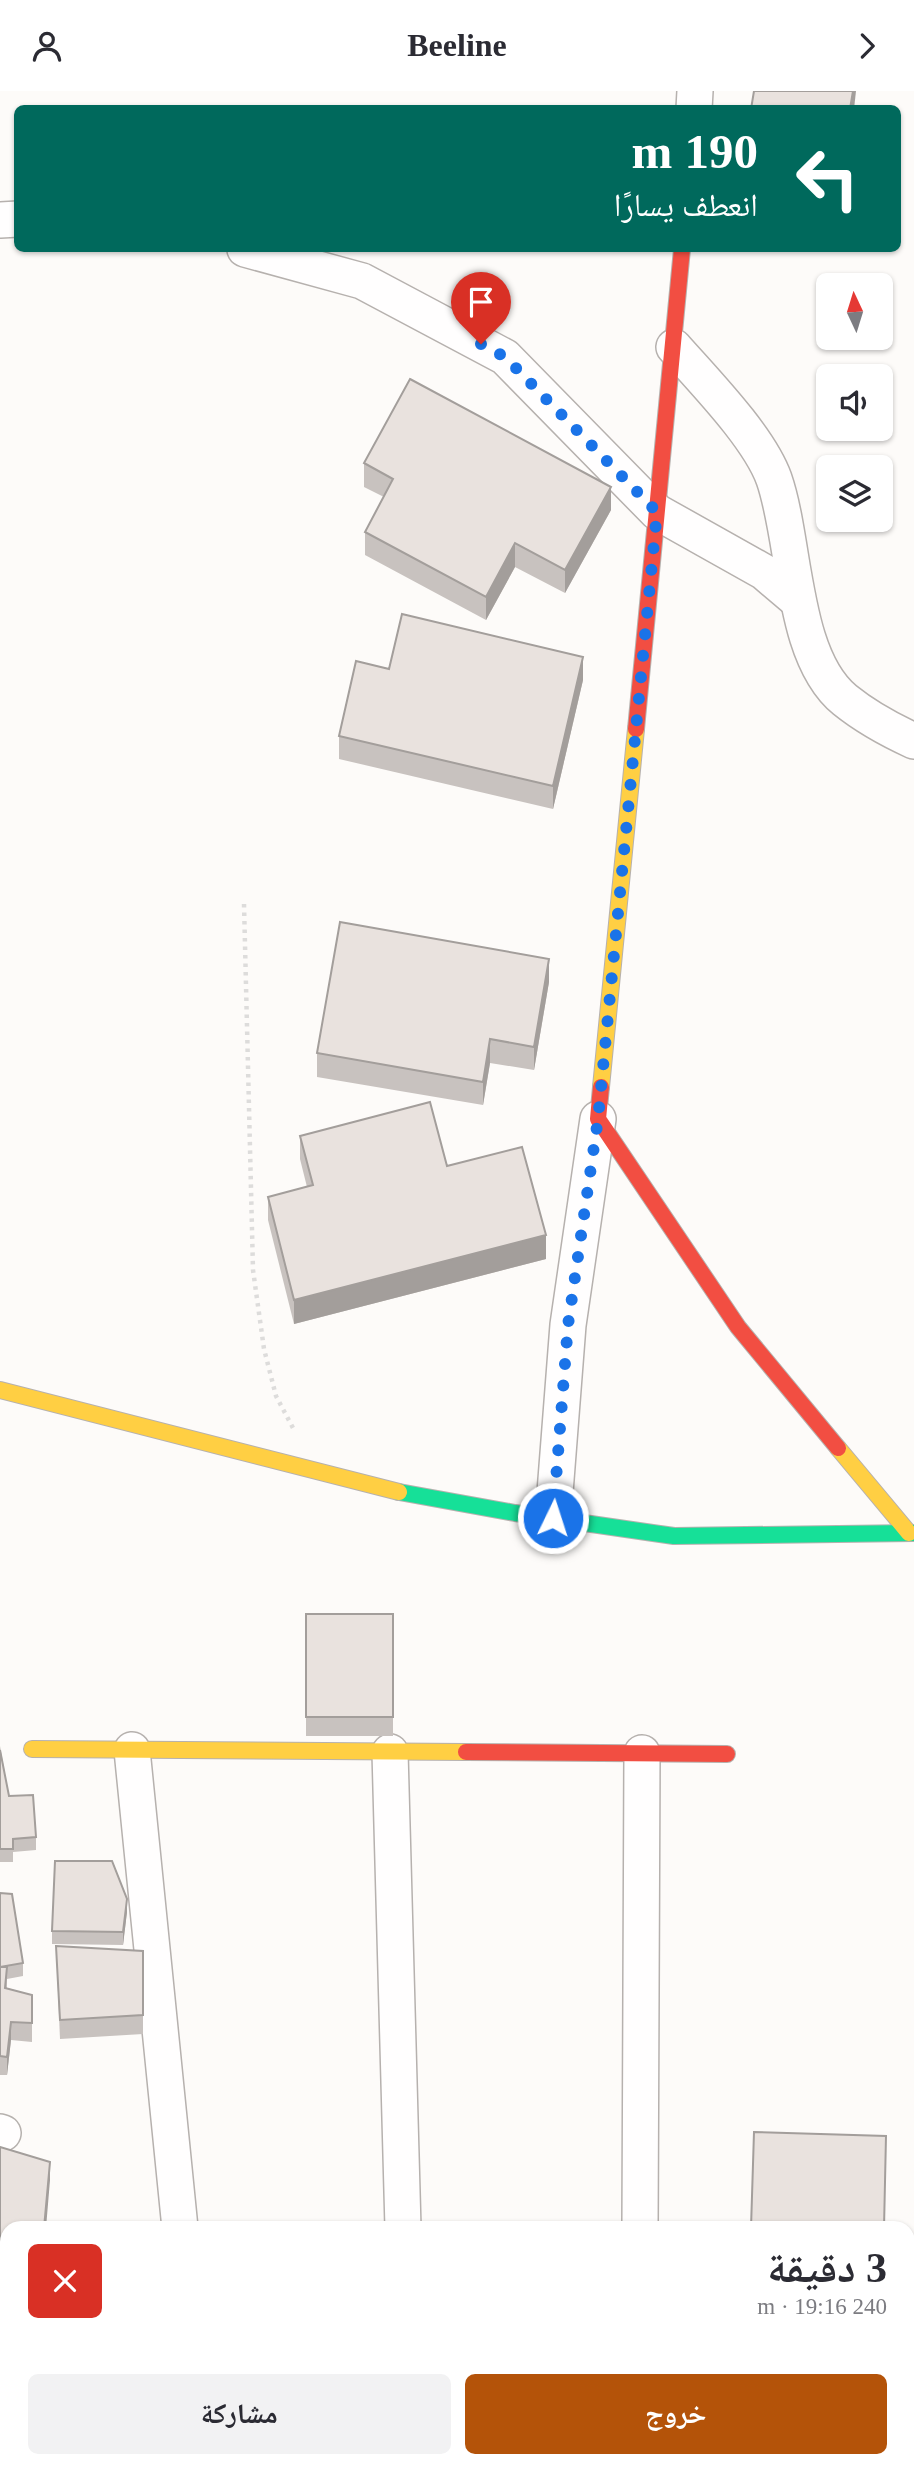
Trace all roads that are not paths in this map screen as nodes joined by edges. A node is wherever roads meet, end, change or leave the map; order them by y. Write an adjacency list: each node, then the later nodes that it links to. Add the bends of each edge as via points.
1 (256, 252): 4 (street, via 362,281 505,357)
2 (682, 252): 3 (street)
3 (674, 347): 4 (street); 5 (street, via 720,399 773,477 788,530)
4 (657, 512): 5 (street, via 764,572); 7 (street)
5 (797, 600): 6 (street, via 823,672 843,699)
6 (914, 741)
7 (598, 1119): 9 (street, via 568,1325); 10 (street, via 738,1327)
8 (0, 1390): 9 (street, via 380,1489)
9 (553, 1518): 10 (street, via 674,1536)
10 (911, 1533)
11 (32, 1749): 12 (street)
12 (132, 1750): 13 (street); 16 (street)
13 (390, 1752): 14 (street); 17 (street)
14 (642, 1753): 15 (street); 18 (street)
15 (727, 1754)
16 (179, 2221)
17 (403, 2221)
18 (640, 2221)

